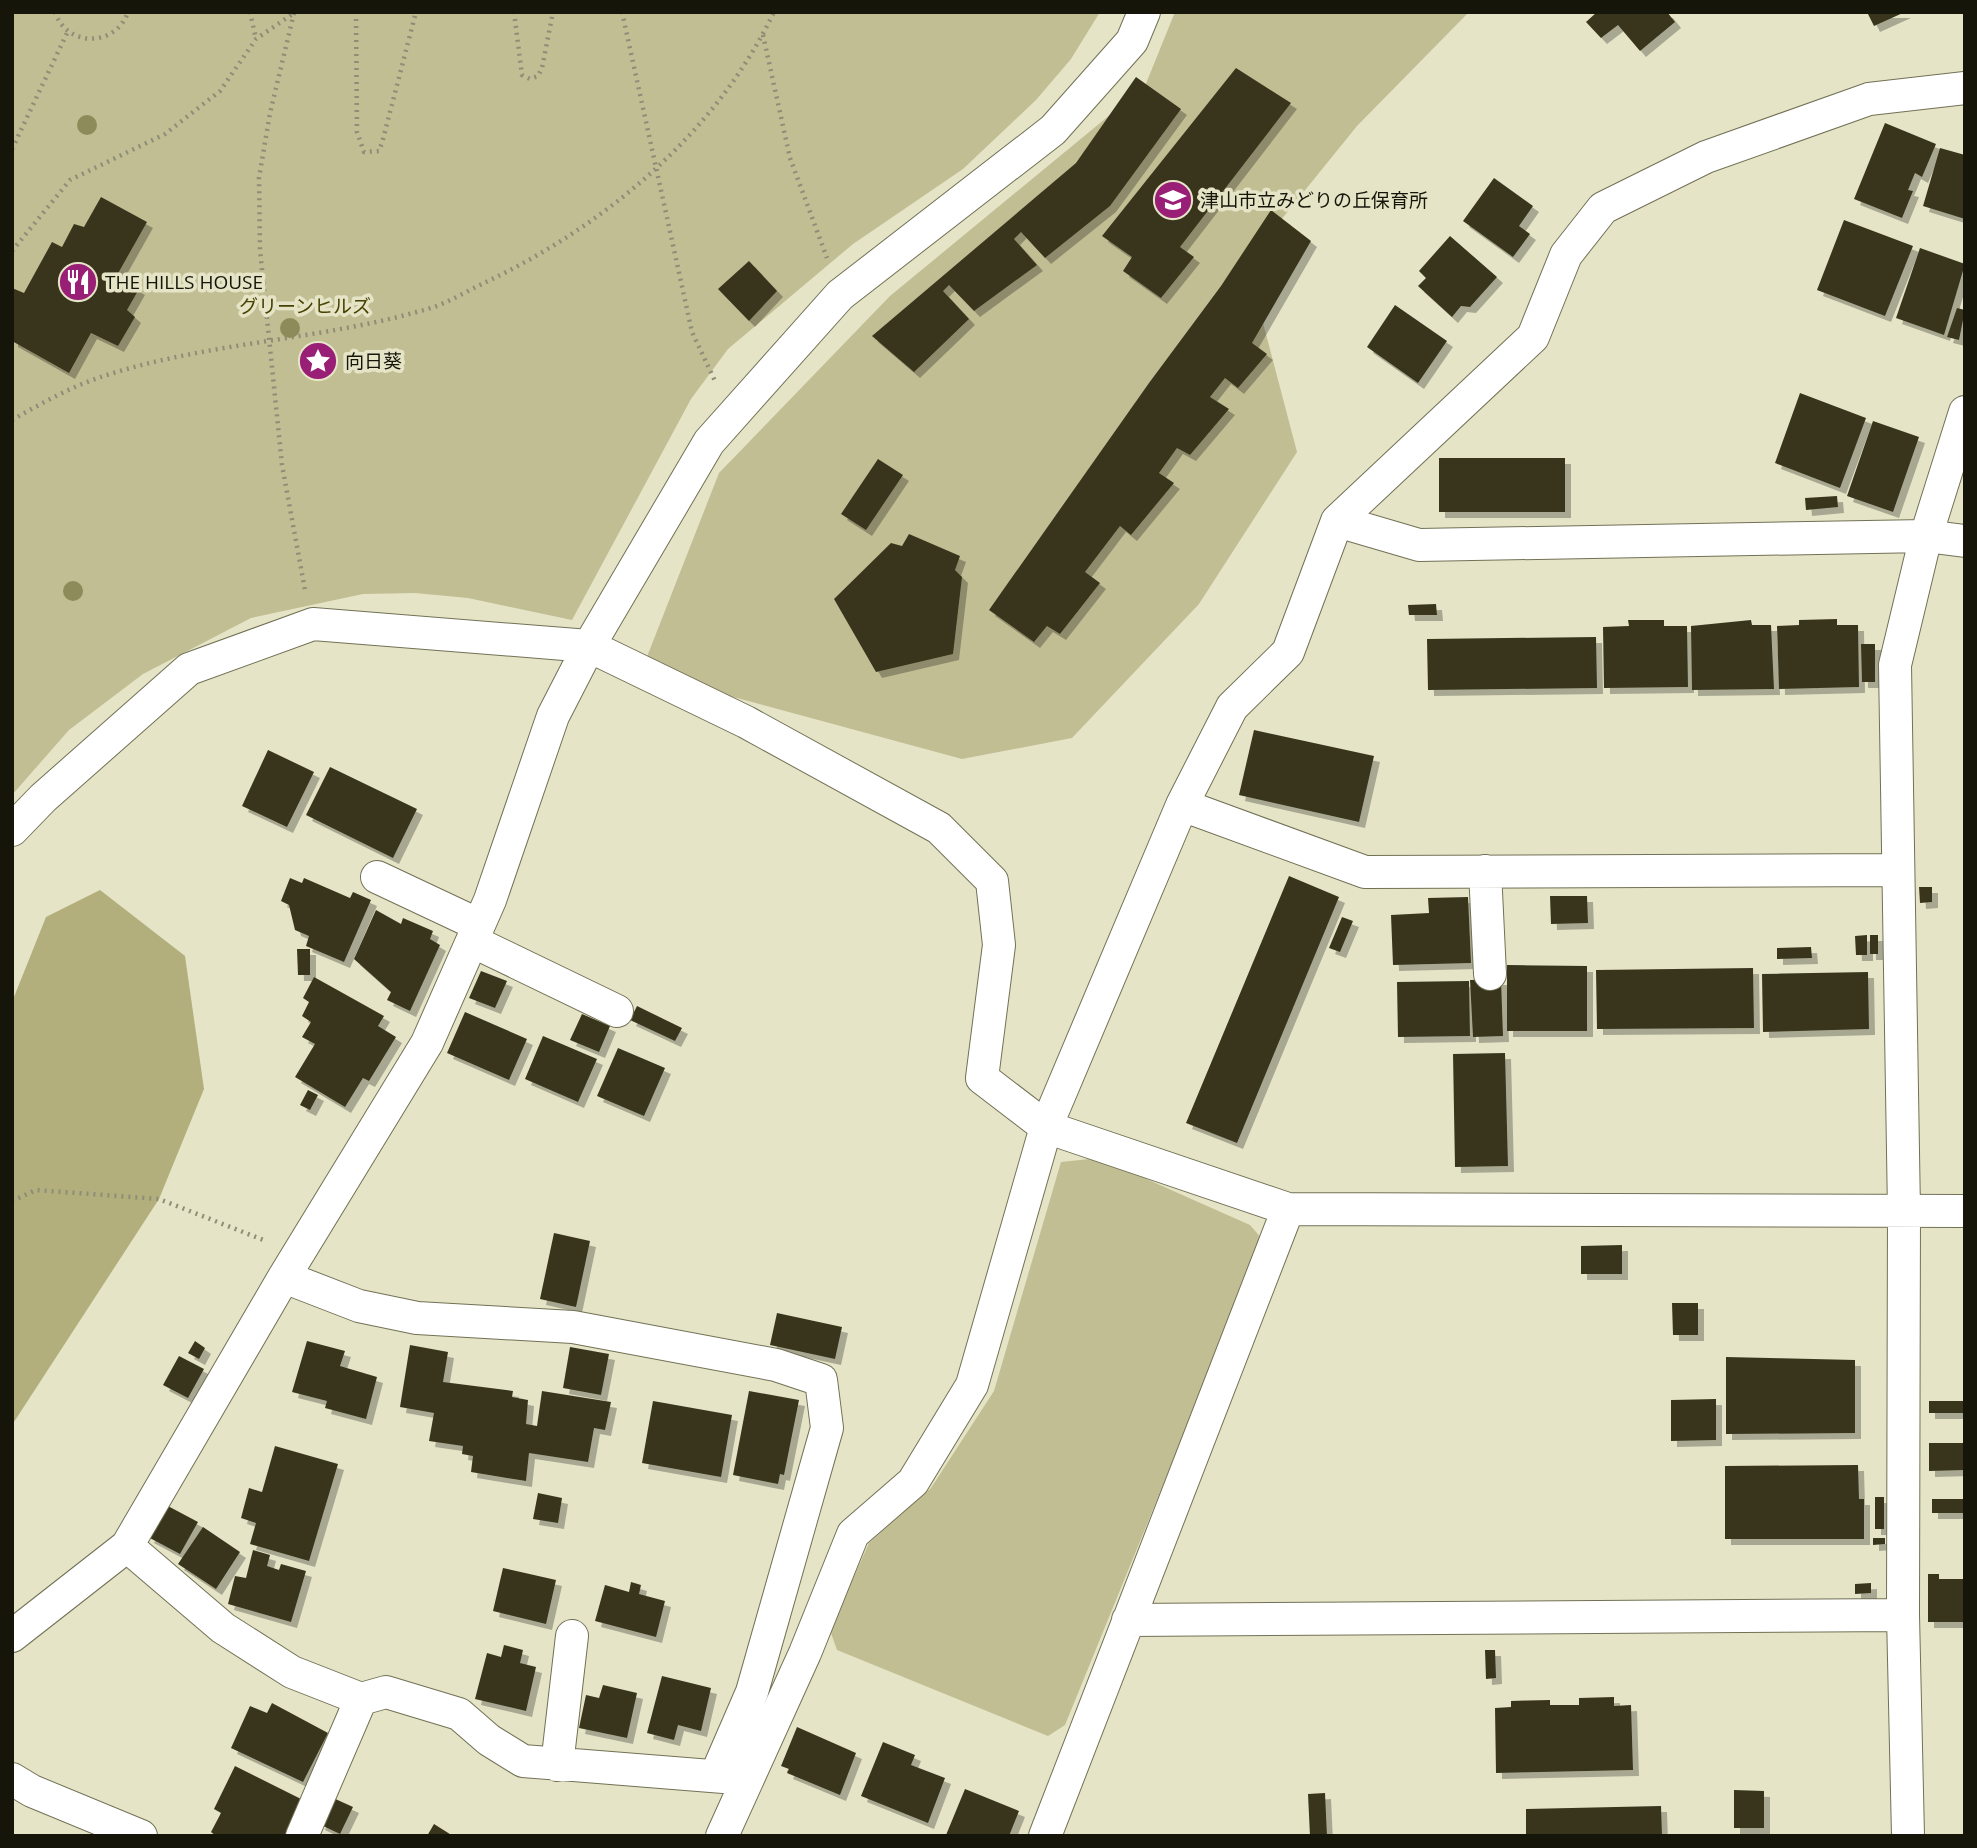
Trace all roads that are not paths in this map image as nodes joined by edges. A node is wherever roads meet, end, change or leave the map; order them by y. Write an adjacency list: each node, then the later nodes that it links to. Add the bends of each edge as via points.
1 (1144, 12): 7 (street, via 1132,41 1053,130 840,295 709,442)
2 (1965, 88): 4 (street, via 1869,99 1706,157 1603,208 1566,255 1534,337)
3 (1965, 412): 5 (street)
4 (1337, 521): 5 (street, via 1419,545); 8 (street, via 1288,652 1232,707)
5 (1926, 536): 6 (street); 10 (street, via 1895,665)
6 (1965, 541)
7 (589, 646): 9 (street, via 313,624 189,669); 13 (street, via 553,716); 16 (street, via 746,722 939,828 992,881 999,946 982,1078)
8 (1182, 805): 11 (street, via 1365,872); 16 (street)
9 (12, 830)
10 (1898, 870): 11 (street); 19 (street)
11 (1485, 872): 14 (street)
12 (377, 877): 13 (street)
13 (475, 933): 15 (street); 20 (street, via 427,1043)
14 (1490, 974)
15 (617, 1011)
16 (1046, 1126): 17 (street); 30 (street, via 971,1385 913,1482 853,1534)
17 (1288, 1209): 19 (street); 23 (street)
18 (1965, 1211): 19 (street)
19 (1904, 1212): 22 (street)
20 (292, 1266): 21 (street); 28 (street, via 359,1306 417,1318 573,1327 776,1364 821,1380 827,1429 752,1692)
21 (127, 1546): 24 (street); 26 (street, via 223,1628 292,1672)
22 (1903, 1615): 23 (street); 36 (street)
23 (1128, 1620): 35 (street)
24 (12, 1636)
25 (572, 1636): 27 (street)
26 (360, 1699): 27 (street, via 386,1692 458,1714 523,1761); 33 (street)
27 (557, 1765): 28 (street)
28 (716, 1775): 30 (street)
29 (12, 1779): 31 (street)
30 (748, 1779): 34 (street)
31 (98, 1827): 32 (street)
32 (141, 1836)
33 (302, 1836)
34 (722, 1836)
35 (1045, 1836)
36 (1908, 1836)

